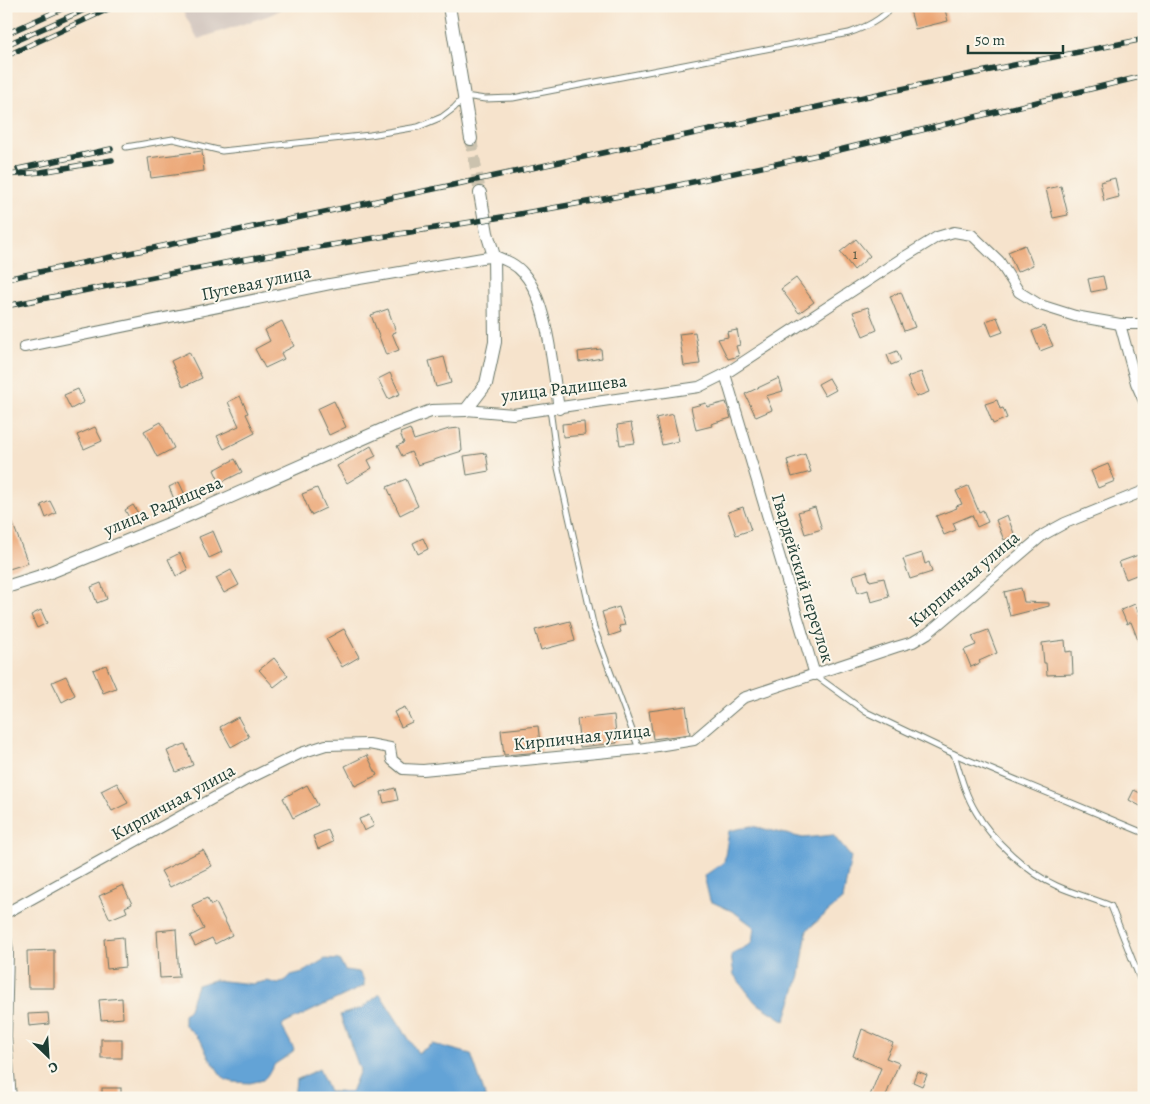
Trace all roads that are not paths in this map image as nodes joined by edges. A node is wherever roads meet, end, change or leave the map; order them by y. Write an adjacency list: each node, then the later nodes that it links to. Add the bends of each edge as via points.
1 (449, 6): 3 (street)
2 (893, 6): 3 (lane, via 869,26 849,33 513,98)
3 (465, 96): 4 (street); 5 (lane, via 442,117 418,127 370,135 222,151 172,139)
4 (471, 139)
5 (126, 146)
6 (480, 193): 7 (street)
7 (494, 256): 10 (street, Путевая улица, via 330,284); 13 (street, via 510,261 524,273 536,292 543,316); 14 (street, via 495,342 492,363 486,384)
8 (1120, 324): 9 (street); 11 (street, улица Радищева, via 1075,316 1040,305 1019,292 999,261 972,235 954,232 937,237); 12 (street)
9 (1144, 324)
10 (24, 347)
11 (725, 374): 13 (street, улица Радищева, via 699,387); 17 (street, Гвардейский переулок)
12 (1144, 401)
13 (554, 409): 14 (street, улица Радищева, via 513,414); 18 (lane, via 558,468 594,628)
14 (466, 410): 16 (street, улица Радищева, via 431,411 391,426 171,523)
15 (1144, 491): 17 (street, Кирпичная улица, via 1043,535 928,633 913,642)
16 (6, 587)
17 (815, 675): 18 (street, Кирпичная улица, via 742,698 694,740); 19 (lane, Гвардейский переулок, via 866,712)
18 (639, 749): 21 (street, Кирпичная улица, via 403,770 392,760 390,748 369,744 326,745 301,753 248,779)
19 (954, 754): 20 (lane, Гвардейский переулок); 23 (lane, via 976,813 992,835 1056,886 1112,906)
20 (1144, 833)
21 (6, 913)
22 (6, 938): 24 (street, via 6,1037)
23 (1144, 989)
24 (11, 1098)

